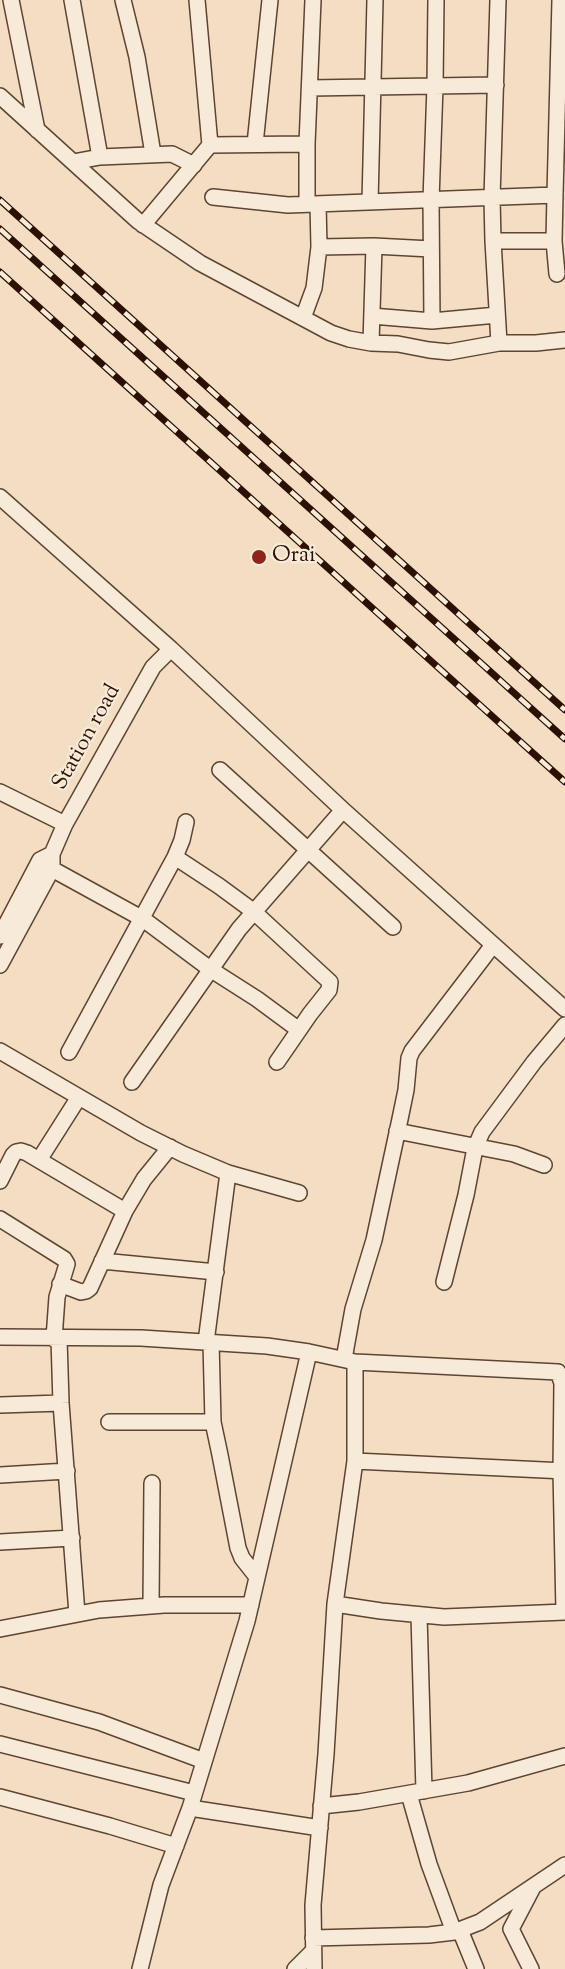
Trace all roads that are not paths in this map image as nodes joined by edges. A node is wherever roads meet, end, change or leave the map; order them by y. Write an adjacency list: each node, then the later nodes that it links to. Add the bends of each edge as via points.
1 (11, 0): 17 (street)
2 (72, 0): 22 (street)
3 (123, 0): 21 (street)
4 (197, 0): 20 (street)
5 (270, 0): 18 (street)
6 (313, 0): 15 (street)
7 (375, 0): 14 (street)
8 (436, 0): 13 (street)
9 (498, 0): 12 (street)
10 (560, 0): 11 (street)
11 (562, 40): 25 (street)
12 (496, 85): 13 (street); 27 (street)
13 (435, 86): 14 (street); 28 (street)
14 (372, 87): 15 (street); 29 (street)
15 (310, 88): 19 (street)
16 (0, 96): 17 (street)
17 (37, 130): 23 (street)
18 (255, 144): 19 (street); 20 (street)
19 (307, 144): 30 (street)
20 (210, 145): 24 (street)
21 (153, 154): 22 (street); 24 (street, via 172,154)
22 (100, 157): 23 (street)
23 (73, 162): 31 (street)
24 (194, 165): 31 (street)
25 (555, 195): 27 (street); 32 (street)
26 (213, 197): 30 (street, via 259,204)
27 (492, 198): 28 (street); 33 (street)
28 (431, 200): 29 (street); 36 (street)
29 (370, 202): 30 (street)
30 (313, 204): 35 (street)
31 (144, 225): 40 (street, via 201,263)
32 (554, 241): 33 (street); 37 (street)
33 (493, 242): 38 (street)
34 (374, 246): 35 (street); 36 (street); 39 (street)
35 (318, 248): 40 (street, via 314,288)
36 (431, 249): 41 (street)
37 (557, 274)
38 (497, 315): 41 (street); 44 (street)
39 (372, 316): 41 (street); 43 (street)
40 (303, 318): 43 (street, via 331,333)
41 (432, 321)
42 (565, 340): 44 (street)
43 (371, 343): 44 (street, via 450,352)
44 (499, 343)
45 (0, 497): 46 (street)
46 (171, 649): 49 (street); 51 (street, Station road, via 153,667)
47 (220, 771): 52 (street)
48 (0, 792): 51 (street)
49 (344, 810): 52 (street); 59 (street)
50 (186, 822): 53 (street)
51 (65, 824): 54 (street, Station road)
52 (307, 851): 55 (street); 57 (street)
53 (175, 857): 55 (street); 56 (street)
54 (52, 861): 56 (street); 58 (street, Station road, via 40,860); 60 (street, Station road)
55 (254, 911): 61 (street); 64 (street, via 330,982 330,990)
56 (143, 919): 61 (street); 66 (street)
57 (393, 927)
58 (0, 936)
59 (493, 945): 62 (street); 70 (street, via 412,1051)
60 (0, 965)
61 (210, 969): 64 (street); 68 (street)
62 (565, 1009)
63 (565, 1025): 72 (street, via 490,1119)
64 (299, 1030): 67 (street)
65 (0, 1052): 69 (street)
66 (69, 1052)
67 (277, 1062)
68 (132, 1082)
69 (79, 1097): 71 (street); 73 (street)
70 (397, 1131): 72 (street); 88 (street, via 374,1240 353,1309)
71 (170, 1147): 75 (street); 78 (street)
72 (475, 1148): 74 (street); 82 (street)
73 (39, 1160): 76 (street, via 16,1152); 78 (street)
74 (544, 1165)
75 (228, 1173): 77 (street); 81 (street)
76 (0, 1181)
77 (299, 1193)
78 (125, 1211): 80 (street)
79 (0, 1219): 83 (street, via 64,1259 67,1268)
80 (102, 1261): 81 (street); 83 (street, via 86,1291)
81 (216, 1272): 86 (street)
82 (444, 1282)
83 (60, 1284): 85 (street)
84 (0, 1337): 85 (street)
85 (57, 1339): 86 (street); 90 (street)
86 (209, 1342): 87 (street); 93 (street)
87 (309, 1352): 88 (street); 102 (street)
88 (350, 1360): 89 (street, via 558,1372); 94 (street)
89 (563, 1400): 96 (street)
90 (61, 1403): 91 (street); 95 (street)
91 (0, 1405)
92 (109, 1422): 93 (street)
93 (213, 1422): 102 (street, via 238,1548)
94 (355, 1461): 96 (street); 104 (street)
95 (67, 1471): 97 (street); 99 (street)
96 (563, 1471): 101 (street)
97 (0, 1475)
98 (152, 1483): 105 (street)
99 (72, 1538): 100 (street); 107 (street)
100 (0, 1542)
101 (564, 1557): 106 (street)
102 (257, 1577): 103 (street)
103 (251, 1605): 105 (street); 113 (street)
104 (335, 1605): 108 (street); 117 (street)
105 (151, 1606): 107 (street)
106 (565, 1612): 108 (street)
107 (77, 1614): 109 (street)
108 (419, 1615): 114 (street)
109 (0, 1629)
110 (0, 1695): 113 (street, via 99,1722)
111 (0, 1744): 116 (street)
112 (565, 1756): 114 (street)
113 (204, 1761): 116 (street)
114 (417, 1793): 117 (street); 124 (street, via 429,1864)
115 (0, 1797): 119 (street)
116 (192, 1801): 118 (street); 119 (street)
117 (321, 1806): 118 (street)
118 (320, 1828): 125 (street)
119 (176, 1846): 126 (street, via 161,1885)
120 (565, 1865): 121 (street)
121 (532, 1888): 122 (street); 123 (street)
122 (480, 1922): 123 (street); 124 (street)
123 (512, 1929): 130 (street)
124 (457, 1931): 125 (street); 129 (street)
125 (313, 1945): 127 (street); 128 (street)
126 (140, 1969)
127 (295, 1969)
128 (314, 1969)
129 (476, 1969)
130 (531, 1969)

